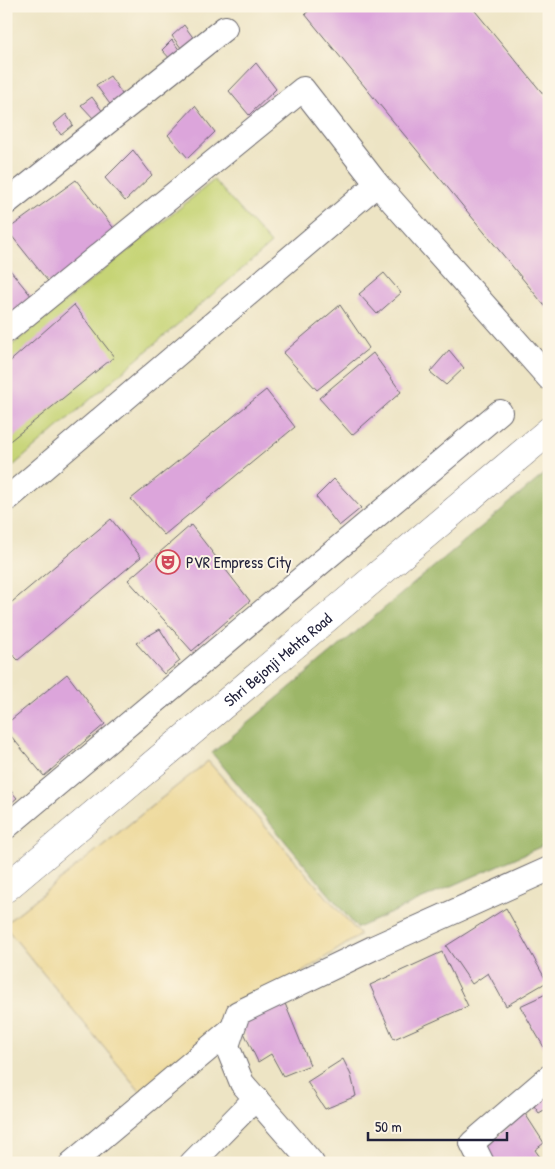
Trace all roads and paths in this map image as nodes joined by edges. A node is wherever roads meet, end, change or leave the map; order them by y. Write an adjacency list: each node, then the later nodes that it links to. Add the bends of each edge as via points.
1 (225, 28): 3 (street)
2 (377, 184): 4 (street, via 303,89); 5 (street); 8 (street)
3 (6, 202)
4 (6, 331)
5 (549, 378)
6 (500, 412): 9 (street)
7 (549, 431): 11 (main road, Shri Bejonji Mehta Road)
8 (6, 500)
9 (6, 827)
10 (549, 869): 12 (street, via 238,1013)
11 (6, 888)
12 (232, 1030): 14 (street, via 227,1046 242,1083); 15 (street)
13 (549, 1077): 18 (street, via 472,1143)
14 (256, 1098): 16 (street); 17 (street)
15 (72, 1163)
16 (192, 1163)
17 (312, 1163)
18 (482, 1163)

